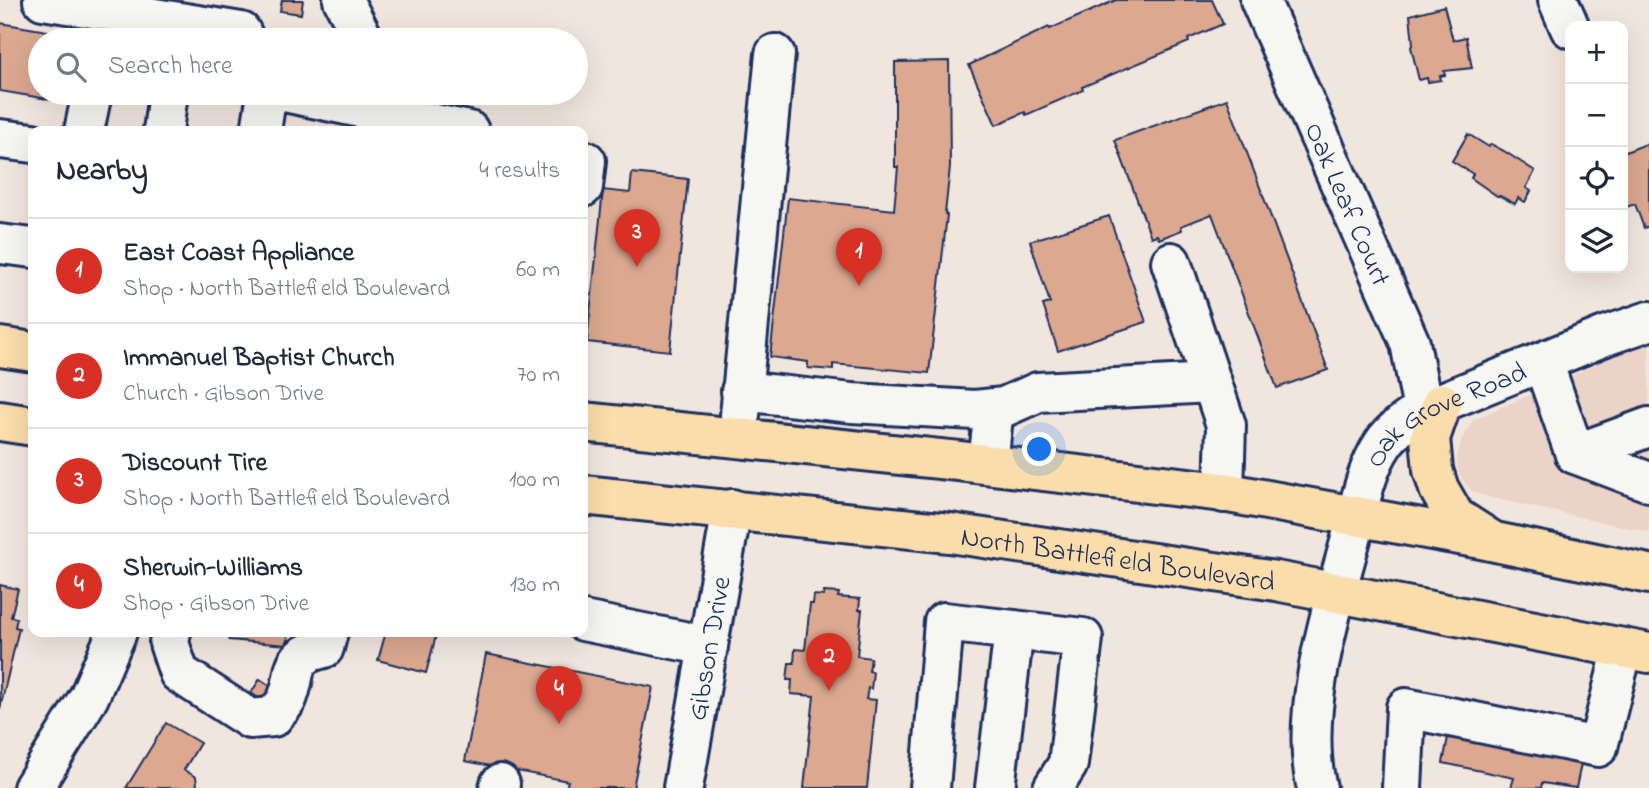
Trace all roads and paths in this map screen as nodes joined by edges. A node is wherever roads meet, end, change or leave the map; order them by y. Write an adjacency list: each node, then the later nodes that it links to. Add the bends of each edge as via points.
1 (43, 0): 7 (street)
2 (343, 0): 9 (street)
3 (1260, 0): 32 (street, Oak Leaf Court, via 1410,343)
4 (1558, 0): 6 (street)
5 (178, 21): 7 (street); 8 (street)
6 (1567, 21)
7 (103, 25)
8 (218, 28)
9 (358, 28)
10 (775, 54): 30 (street)
11 (90, 105): 16 (street)
12 (166, 105): 17 (street)
13 (265, 105): 18 (street)
14 (355, 105): 15 (street)
15 (399, 113): 19 (street)
16 (86, 126)
17 (164, 126)
18 (262, 126)
19 (450, 126)
20 (0, 139): 21 (street)
21 (28, 142)
22 (0, 244): 23 (street)
23 (28, 247)
24 (1171, 262): 29 (street)
25 (1649, 321): 28 (street, Oak Grove Road)
26 (0, 347): 27 (main road)
27 (28, 351)
28 (1543, 362): 32 (street, Oak Grove Road); 39 (street)
29 (1212, 383): 33 (street, via 1038,392); 43 (street, via 1226,425)
30 (741, 391): 31 (street); 38 (street)
31 (916, 407): 33 (street); 40 (street)
32 (1432, 407): 46 (street, Oak Grove Road, via 1406,420 1384,442 1369,470); 47 (main road, via 1430,438 1438,489 1455,517)
33 (993, 408): 41 (street)
34 (0, 421): 36 (main road)
35 (588, 423): 38 (main road)
36 (28, 425)
37 (1649, 427): 39 (street)
38 (740, 438): 40 (main road)
39 (1575, 454): 42 (street)
40 (913, 456): 41 (main road)
41 (988, 464): 43 (main road)
42 (1649, 482)
43 (1224, 493): 46 (main road)
44 (588, 495): 45 (main road, North Battlefield Boulevard)
45 (732, 509): 49 (main road, North Battlefield Boulevard, via 950,533); 55 (street, Gibson Drive)
46 (1357, 516): 47 (main road); 49 (street, Oak Grove Road)
47 (1494, 542): 48 (main road)
48 (1649, 574)
49 (1336, 594): 57 (main road, North Battlefield Boulevard); 58 (street, Oak Grove Road, via 1319,666)
50 (588, 622): 55 (street)
51 (1014, 629): 61 (street, via 944,622); 62 (street); 63 (street, via 1083,638 1068,764)
52 (115, 637): 59 (street, via 89,697)
53 (143, 637): 56 (street)
54 (327, 637): 56 (street, via 324,648 305,653 295,666 287,701 272,717 250,719)
55 (708, 646): 60 (street, Gibson Drive)
56 (173, 649)
57 (1636, 651): 64 (street, via 1598,747 1406,708)
58 (1310, 786)
59 (33, 788)
60 (683, 788)
61 (930, 788)
62 (995, 788)
63 (1053, 788)
64 (1402, 788)

